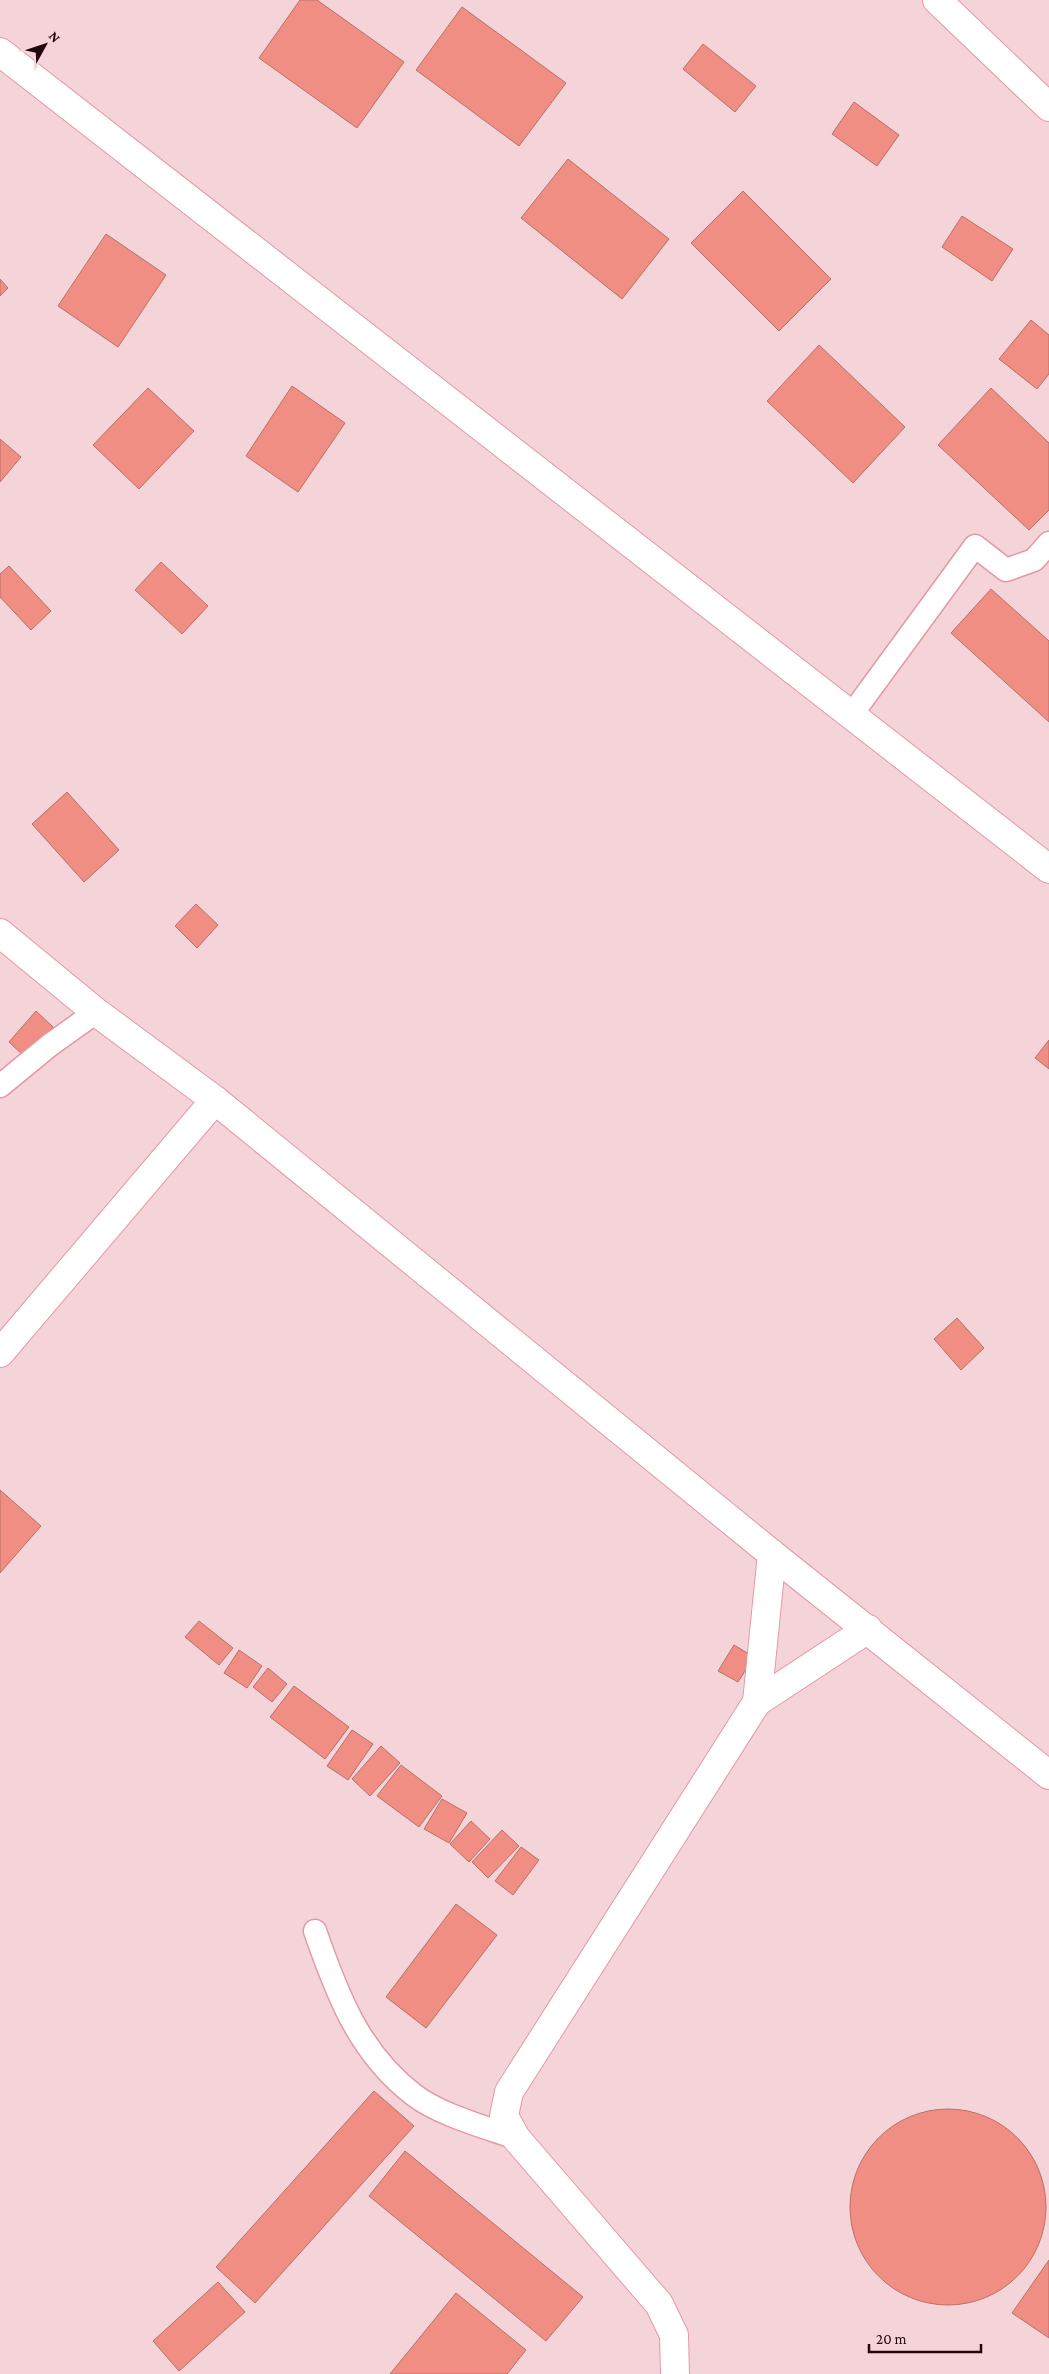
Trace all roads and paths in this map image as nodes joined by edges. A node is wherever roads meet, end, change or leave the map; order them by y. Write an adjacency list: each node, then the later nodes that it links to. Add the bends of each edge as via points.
1 (938, 0): 3 (street)
2 (0, 52): 5 (street)
3 (1049, 107)
4 (1049, 543): 5 (lane, via 1034,560 1006,570 975,546)
5 (852, 714): 6 (street)
6 (1049, 869)
7 (0, 933): 8 (street)
8 (96, 1012): 9 (lane); 10 (street)
9 (0, 1086)
10 (215, 1100): 11 (street); 12 (street)
11 (0, 1353)
12 (772, 1554): 13 (street); 14 (street)
13 (868, 1629): 14 (street); 15 (street)
14 (757, 1702): 17 (street, via 509,2092 504,2116)
15 (1049, 1775)
16 (315, 1931): 17 (lane, via 336,1990 369,2050 415,2095 454,2116)
17 (516, 2138): 18 (street, via 659,2304 674,2335)
18 (675, 2374)

